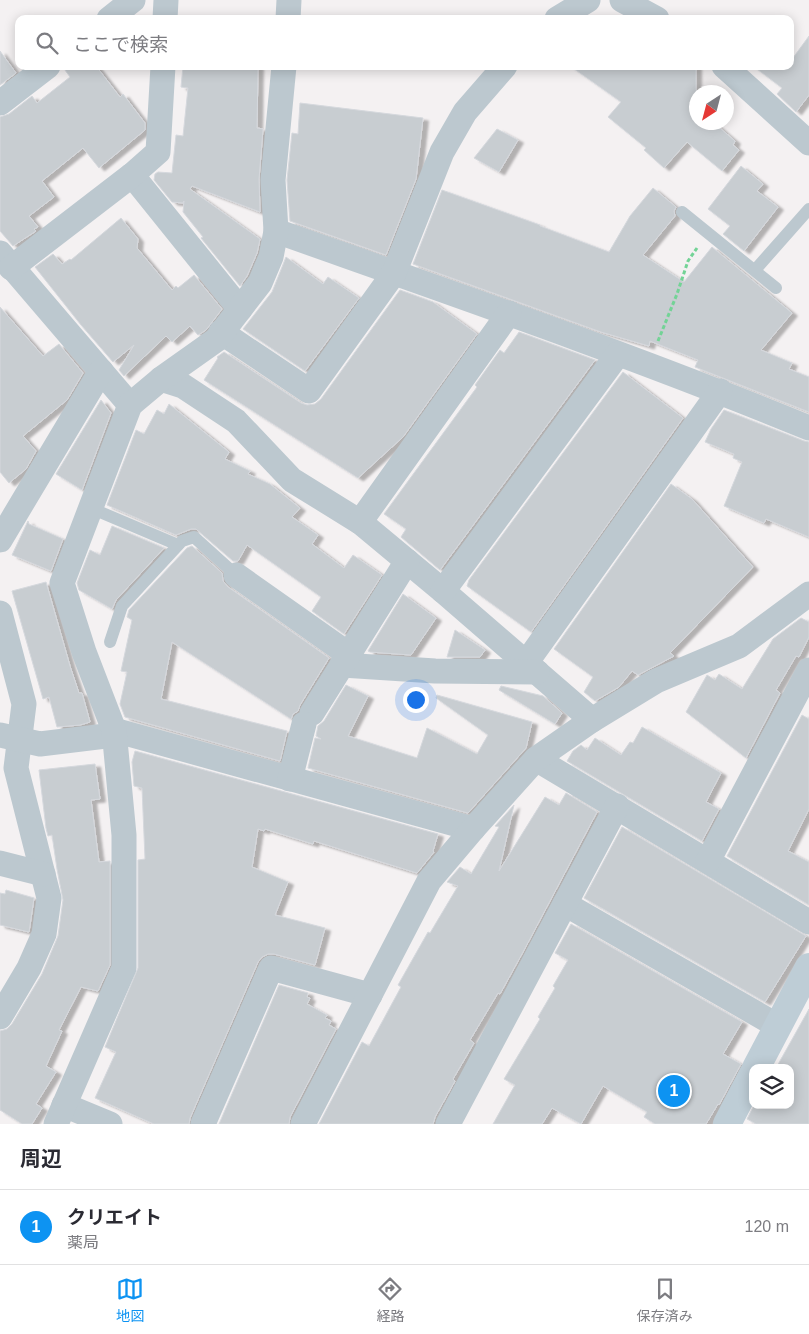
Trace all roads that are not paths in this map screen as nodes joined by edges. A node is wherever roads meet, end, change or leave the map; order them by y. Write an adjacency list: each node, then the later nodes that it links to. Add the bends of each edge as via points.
1 (133, 0): 7 (street)
2 (166, 0): 8 (street)
3 (289, 0): 9 (street)
4 (588, 0): 10 (street)
5 (622, 0): 11 (street)
6 (666, 0): 12 (street)
7 (114, 15)
8 (165, 15)
9 (288, 15)
10 (564, 15)
11 (651, 15)
12 (658, 15)
13 (43, 70): 18 (street)
14 (162, 70): 20 (street, via 158,152)
15 (284, 70): 23 (street, via 273,180)
16 (502, 70): 26 (street, via 465,112 442,152)
17 (729, 70): 19 (street)
18 (0, 103)
19 (806, 133)
20 (132, 175): 24 (street); 28 (street)
21 (809, 209): 25 (lane)
22 (682, 212): 25 (lane)
23 (276, 231): 26 (street); 28 (street, via 272,257 260,283)
24 (6, 260): 32 (street)
25 (754, 270): 27 (lane)
26 (394, 272): 29 (street); 30 (street, via 309,391)
27 (776, 288)
28 (240, 309): 30 (street)
29 (509, 313): 31 (street); 38 (street)
30 (221, 332): 33 (street, via 216,340)
31 (618, 354): 34 (street); 43 (street)
32 (101, 372): 35 (street); 39 (street)
33 (161, 379): 35 (street); 38 (street, via 183,386 236,421 292,480)
34 (720, 391): 36 (street); 48 (street)
35 (130, 405): 51 (street, via 62,584 84,652 100,676)
36 (809, 428)
37 (100, 512): 40 (lane)
38 (360, 522): 41 (street)
39 (0, 540)
40 (178, 545): 42 (lane, via 194,537); 46 (lane, via 122,606)
41 (407, 561): 43 (street); 47 (street)
42 (236, 575): 47 (street)
43 (443, 591): 48 (street)
44 (809, 594): 50 (street, via 739,646 656,681)
45 (0, 613): 52 (street, via 24,704)
46 (110, 642)
47 (345, 659): 48 (street, via 435,671); 54 (street, via 308,719)
48 (532, 667): 50 (street)
49 (809, 670): 57 (street)
50 (592, 720): 53 (street)
51 (114, 732): 52 (street, via 40,744); 54 (street); 68 (street, via 124,835 124,968)
52 (10, 737): 59 (street)
53 (536, 759): 55 (street); 56 (street)
54 (290, 779): 56 (street)
55 (617, 806): 57 (street); 60 (street)
56 (473, 829): 63 (street, via 429,881)
57 (708, 861): 61 (street)
58 (0, 863): 59 (street)
59 (43, 874): 64 (street, via 49,898 44,934 29,968)
60 (565, 904): 65 (street); 72 (street)
61 (809, 922)
62 (809, 967): 65 (street)
63 (370, 995): 70 (street, via 271,968); 71 (street)
64 (0, 1017)
65 (778, 1026): 66 (street)
66 (758, 1064)
67 (749, 1082): 73 (street)
68 (60, 1114): 69 (street)
69 (110, 1124)
70 (203, 1124)
71 (303, 1124)
72 (448, 1124)
73 (727, 1124)

